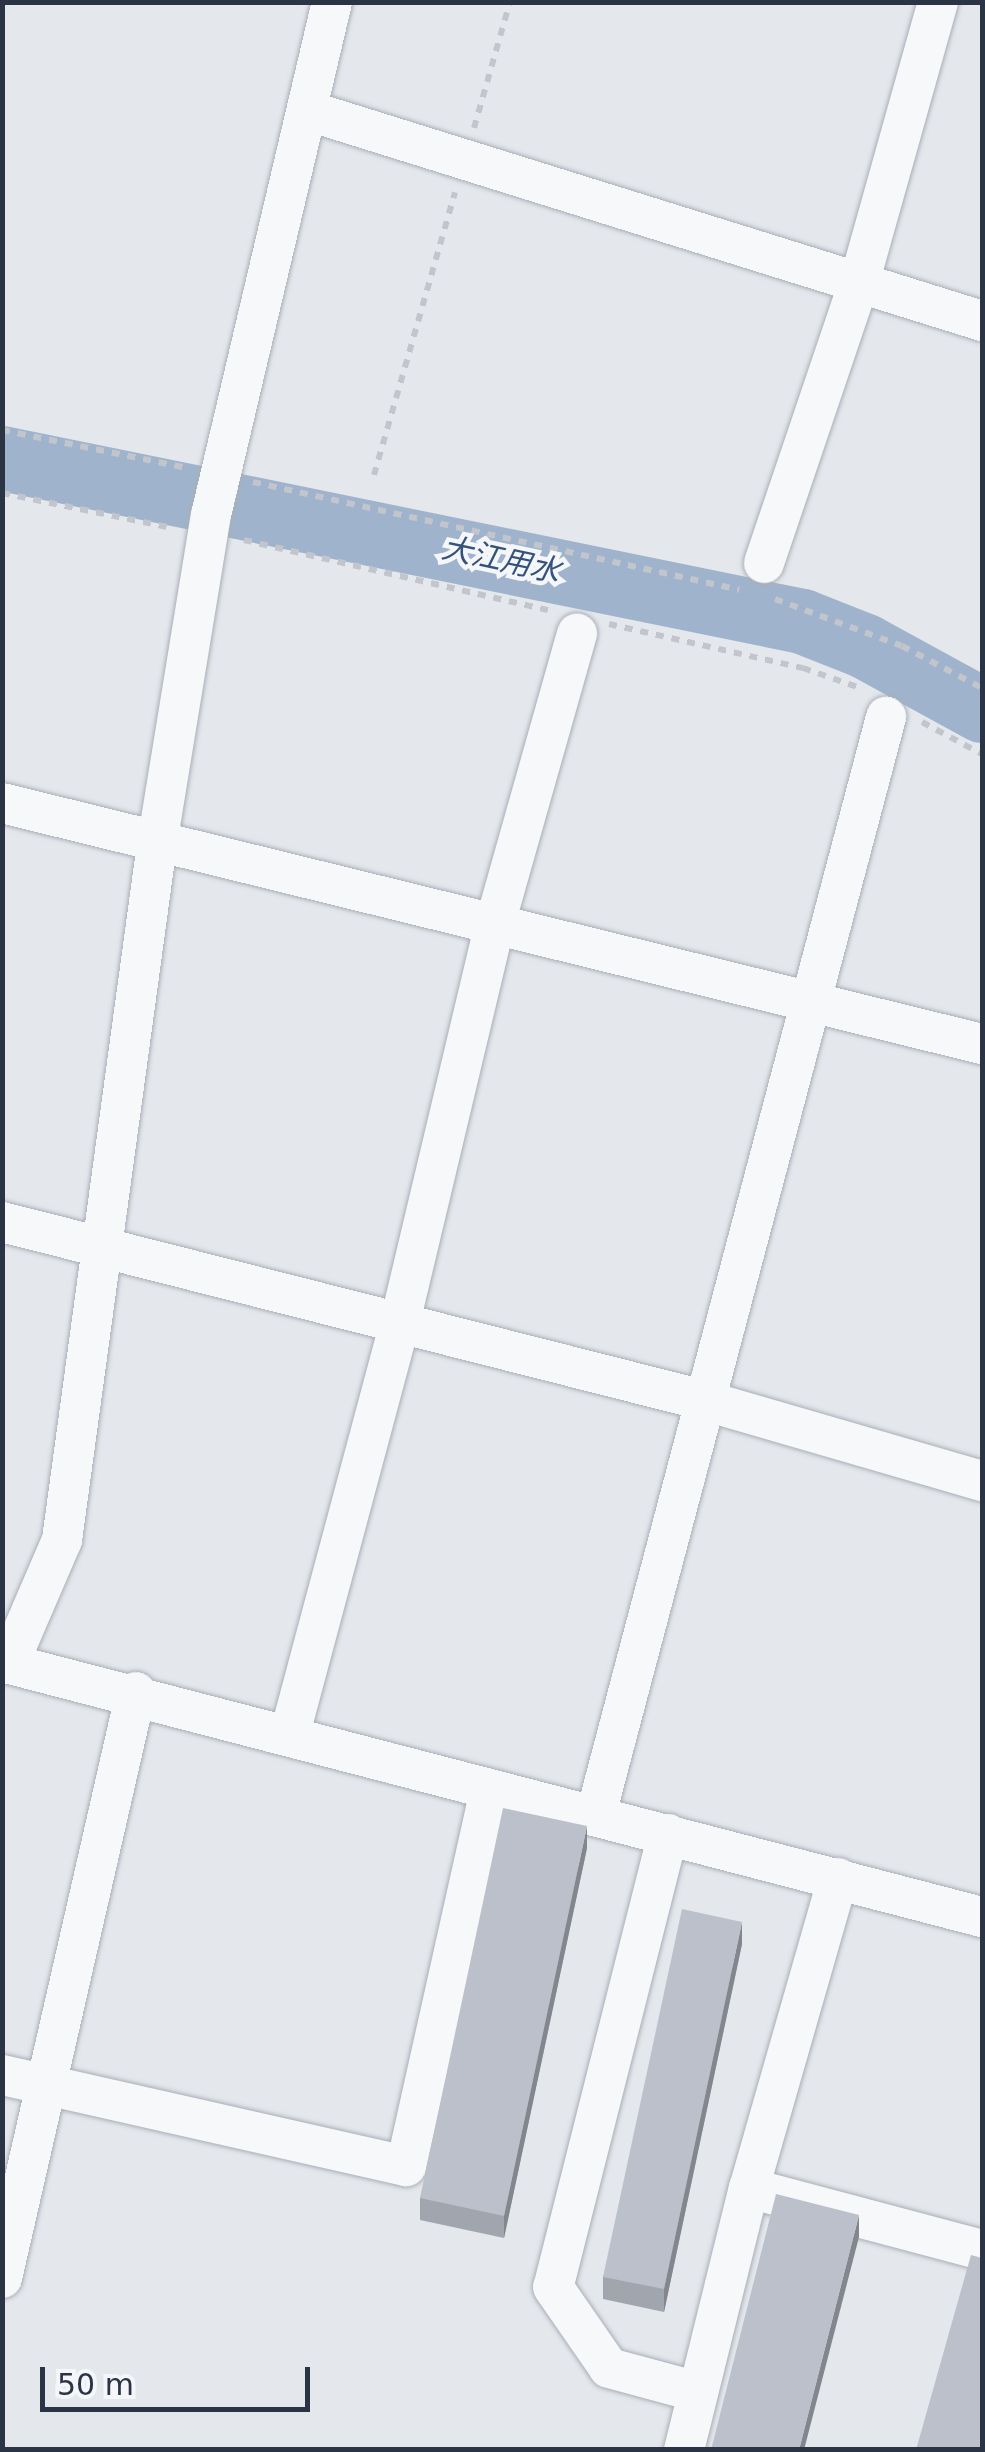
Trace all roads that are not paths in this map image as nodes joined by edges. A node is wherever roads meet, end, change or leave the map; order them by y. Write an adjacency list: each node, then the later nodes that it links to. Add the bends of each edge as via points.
1 (938, 2): 4 (street)
2 (332, 3): 3 (street)
3 (309, 110): 4 (street); 10 (street, via 214,500)
4 (859, 282): 5 (street); 6 (street)
5 (982, 320)
6 (763, 585)
7 (582, 623): 11 (street)
8 (894, 711): 12 (street)
9 (2, 803): 10 (street)
10 (157, 844): 11 (street); 15 (street)
11 (494, 927): 12 (street); 16 (street)
12 (806, 1000): 13 (street); 17 (street)
13 (982, 1044)
14 (2, 1222): 15 (street)
15 (107, 1248): 16 (street); 19 (street, via 62,1540)
16 (400, 1322): 17 (street); 21 (street)
17 (702, 1400): 18 (street); 23 (street)
18 (982, 1481)
19 (6, 1662): 20 (street)
20 (136, 1692): 21 (street); 28 (street)
21 (290, 1733): 22 (street)
22 (490, 1789): 23 (street); 28 (street, via 406,2166)
23 (596, 1814): 24 (street)
24 (668, 1834): 25 (street); 32 (street, via 553,2288 609,2368)
25 (838, 1878): 26 (street); 29 (street)
26 (982, 1917)
27 (2, 2075): 28 (street)
28 (47, 2084): 31 (street)
29 (748, 2188): 30 (street); 32 (street)
30 (982, 2250)
31 (2, 2278)
32 (698, 2392): 33 (street)
33 (684, 2450)

